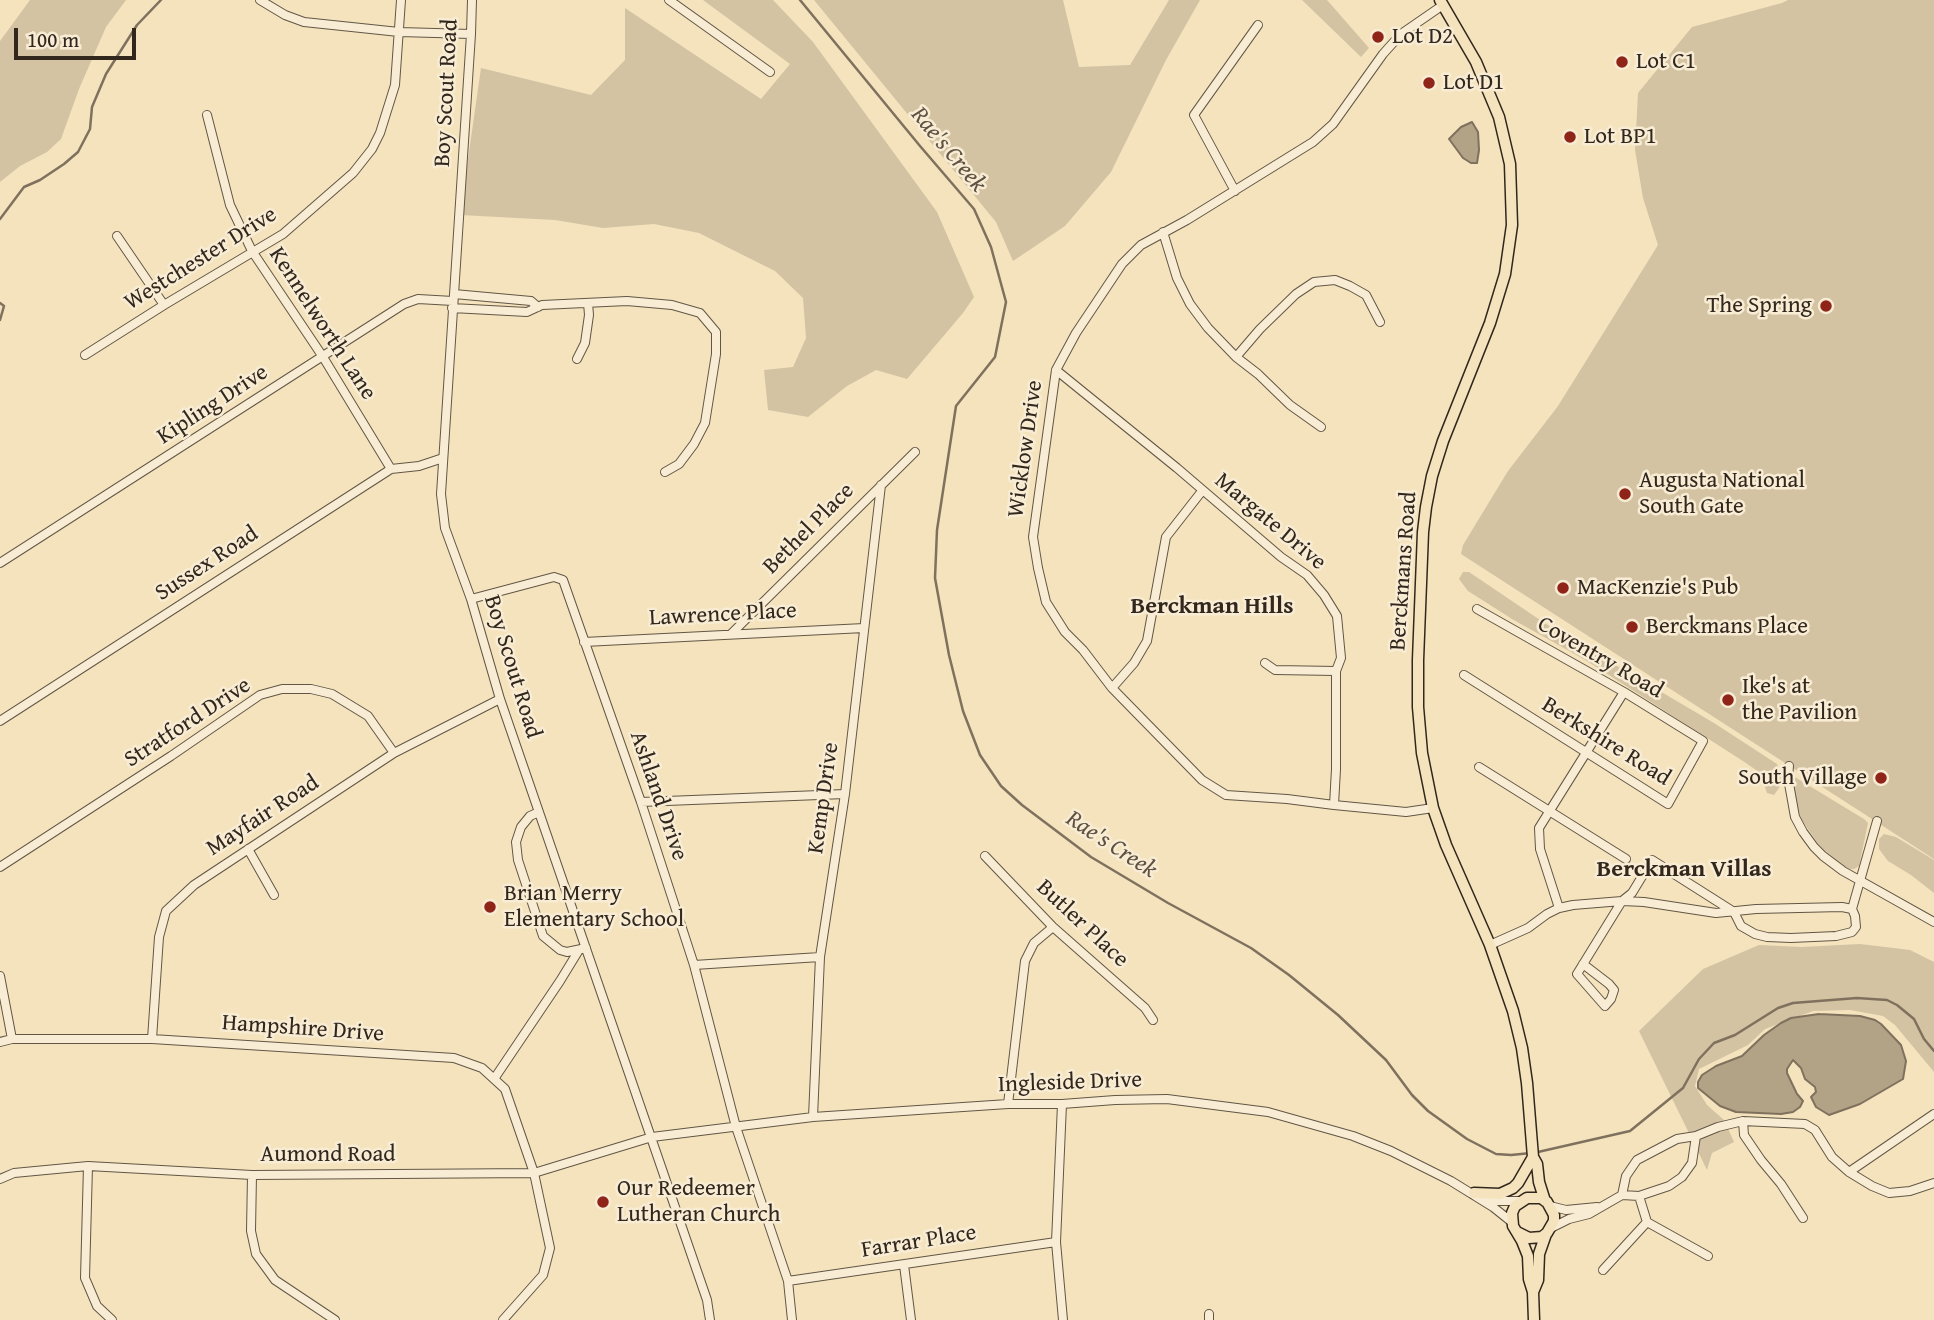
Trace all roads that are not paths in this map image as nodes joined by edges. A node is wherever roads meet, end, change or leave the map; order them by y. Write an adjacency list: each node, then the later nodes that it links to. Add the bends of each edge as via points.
1 (401, 0): 7 (street, Westchester Drive)
2 (472, 0): 8 (street, Boy Scout Road)
3 (669, 0): 9 (street)
4 (264, 2): 7 (street, via 303,22)
5 (1442, 3): 11 (street, Wicklow Drive, via 1401,34 1333,124 1313,142); 53 (main road, Berckmans Road, via 1476,62 1499,117 1510,164 1512,225 1502,286 1443,441 1426,507 1419,706)
6 (1258, 25): 11 (street, via 1194,115)
7 (399, 32): 8 (street); 14 (street, Westchester Drive, via 396,85 372,149 353,173 283,234)
8 (471, 34): 15 (street, Boy Scout Road)
9 (770, 72)
10 (207, 115): 14 (street, Kennelworth Lane, via 230,205)
11 (1235, 191): 12 (street, Wicklow Drive)
12 (1163, 232): 21 (street, via 1190,304); 24 (street, Wicklow Drive, via 1122,264)
13 (117, 236): 17 (street)
14 (252, 251): 17 (street, Westchester Drive); 22 (street, Kennelworth Lane)
15 (453, 301): 18 (street, Kipling Drive, via 527,312); 18 (street, Kipling Drive, via 530,300); 22 (street, Kipling Drive, via 418,299 404,304); 27 (street, Boy Scout Road)
16 (588, 303): 18 (street, Kipling Drive); 23 (street, via 585,343); 29 (street, Kipling Drive, via 672,305 700,313 716,332 705,423 679,464)
17 (163, 305): 20 (street, Westchester Drive)
18 (538, 307)
19 (1380, 322): 21 (street, via 1366,295 1335,280 1314,282 1296,294)
20 (85, 355)
21 (1236, 357): 25 (street)
22 (323, 358): 28 (street, Kennelworth Lane); 32 (street, Kipling Drive)
23 (577, 359)
24 (1056, 370): 31 (street, Margate Drive); 41 (street, Wicklow Drive, via 1033,537 1038,568 1046,602)
25 (1321, 427)
26 (915, 452): 30 (street, Bethel Place)
27 (443, 458): 28 (street, Sussex Road); 33 (street, Boy Scout Road, via 445,528)
28 (391, 469): 44 (street, Sussex Road)
29 (665, 471)
30 (881, 485): 35 (street, Kemp Drive); 36 (street, Bethel Place)
31 (1202, 491): 39 (street, Margate Drive, via 1307,575 1324,595 1337,616 1340,658); 41 (street, via 1166,537 1146,641)
32 (0, 563)
33 (471, 599): 37 (street, Ashland Drive, via 554,577 563,580); 43 (street, Boy Scout Road)
34 (1477, 609): 42 (street, Coventry Road)
35 (864, 628): 36 (street, Lawrence Place); 50 (street, Kemp Drive)
36 (731, 634): 37 (street, Lawrence Place)
37 (584, 642): 51 (street, Ashland Drive)
38 (1265, 663): 39 (street, via 1275,670)
39 (1336, 671): 52 (street, Margate Drive)
40 (1464, 675): 47 (street, Berkshire Road)
41 (1112, 688): 52 (street, Wicklow Drive, via 1202,780 1226,795)
42 (1624, 692): 45 (street, Coventry Road); 47 (street)
43 (500, 699): 46 (street, Mayfair Road); 55 (street, Boy Scout Road)
44 (0, 721)
45 (1703, 741): 47 (street, Berkshire Road, via 1668,804)
46 (394, 753): 57 (street, Mayfair Road); 60 (street, Stratford Drive, via 368,716 332,694 282,689 260,695)
47 (1586, 753): 54 (street)
48 (1788, 766): 61 (street, via 1795,817 1803,832 1823,856)
49 (1479, 767): 54 (street)
50 (845, 794): 51 (street); 71 (street, Kemp Drive)
51 (641, 802): 73 (street, Ashland Drive)
52 (1334, 806): 53 (street, Wicklow Drive, via 1406,812)
53 (1433, 808): 69 (main road, Berckmans Road)
54 (1548, 810): 59 (street); 64 (street, via 1539,828 1540,849)
55 (540, 812): 70 (street, Boy Scout Road); 70 (street, via 521,827 516,842 518,860 543,936 567,952)
56 (1877, 821): 61 (street)
57 (248, 849): 62 (street); 77 (street, Mayfair Road, via 194,885 166,911 159,937)
58 (985, 856): 68 (street, Butler Place)
59 (1626, 859)
60 (0, 867)
61 (1861, 881): 65 (street); 67 (street)
62 (274, 895)
63 (1622, 901): 64 (street); 66 (street, via 1708,913); 66 (street, via 1652,860); 72 (street)
64 (1559, 908): 69 (street)
65 (1852, 909): 66 (street); 66 (street, via 1856,927 1852,932 1817,937 1755,934 1741,926)
66 (1734, 912)
67 (1934, 922)
68 (1053, 927): 75 (street, Butler Place); 80 (street, via 1034,943 1026,961)
69 (1490, 945): 88 (main road, Berckmans Road, via 1522,1048 1531,1116)
70 (583, 949): 79 (street); 87 (street, Boy Scout Road)
71 (820, 957): 73 (street); 83 (street, Kemp Drive)
72 (1583, 964): 72 (street, via 1614,990 1605,1006 1577,974)
73 (694, 965): 85 (street, Ashland Drive)
74 (0, 976): 76 (street)
75 (1153, 1020)
76 (12, 1039): 77 (street, Hampshire Drive); 78 (street, Hampshire Drive)
77 (152, 1039): 79 (street, Hampshire Drive, via 454,1058 482,1068)
78 (0, 1042)
79 (494, 1079): 91 (street, Hampshire Drive, via 505,1089)
80 (1008, 1104): 81 (street, Ingleside Drive); 83 (street, Ingleside Drive)
81 (1062, 1104): 95 (street, Ingleside Drive, via 1167,1100 1268,1112 1391,1151); 105 (street)
82 (1934, 1114): 90 (street)
83 (813, 1117): 85 (street, Ingleside Drive)
84 (1743, 1121): 86 (street); 90 (street, via 1805,1124); 101 (street, via 1744,1135)
85 (736, 1127): 87 (street, Ingleside Drive); 109 (street, Ashland Drive)
86 (1696, 1136): 96 (street, via 1678,1139 1637,1160 1626,1176); 97 (street, via 1692,1163 1682,1178)
87 (652, 1137): 91 (street, Aumond Road); 114 (street, Boy Scout Road)
88 (1530, 1160): 95 (main road, via 1518,1183 1507,1191); 98 (main road, Berckmans Road); 99 (main road, Berckmans Road, via 1537,1164)
89 (88, 1166): 92 (street, Aumond Road); 93 (street, Aumond Road, via 14,1173); 111 (street, via 85,1278 97,1306)
90 (1849, 1172): 94 (street, via 1889,1193)
91 (534, 1173): 92 (street, Aumond Road); 113 (street, Hampshire Drive, via 550,1248 543,1275)
92 (252, 1175): 112 (street, via 251,1231 256,1254 275,1280)
93 (0, 1179)
94 (1934, 1183)
95 (1474, 1194): 98 (street, Ingleside Drive, via 1497,1201); 103 (street, Ingleside Drive)
96 (1622, 1195): 97 (street); 100 (street)
97 (1639, 1196): 102 (street)
98 (1521, 1200): 99 (main road, via 1534,1197); 103 (main road, via 1512,1213)
99 (1547, 1204): 100 (street, via 1566,1210); 104 (main road, via 1554,1215)
100 (1600, 1207): 104 (street)
101 (1803, 1218)
102 (1647, 1222): 106 (street); 108 (street)
103 (1515, 1227): 104 (main road, via 1528,1238); 110 (main road, via 1528,1256)
104 (1549, 1231): 110 (main road, via 1539,1254)
105 (1056, 1242): 107 (street, Farrar Place); 117 (street)
106 (1707, 1256)
107 (904, 1265): 109 (street, Farrar Place); 116 (street)
108 (1603, 1270)
109 (788, 1281): 115 (street, Ashland Drive)
110 (1533, 1292): 118 (main road)
111 (112, 1320)
112 (335, 1320)
113 (503, 1320)
114 (710, 1320)
115 (792, 1320)
116 (911, 1320)
117 (1063, 1320)
118 (1534, 1320)

